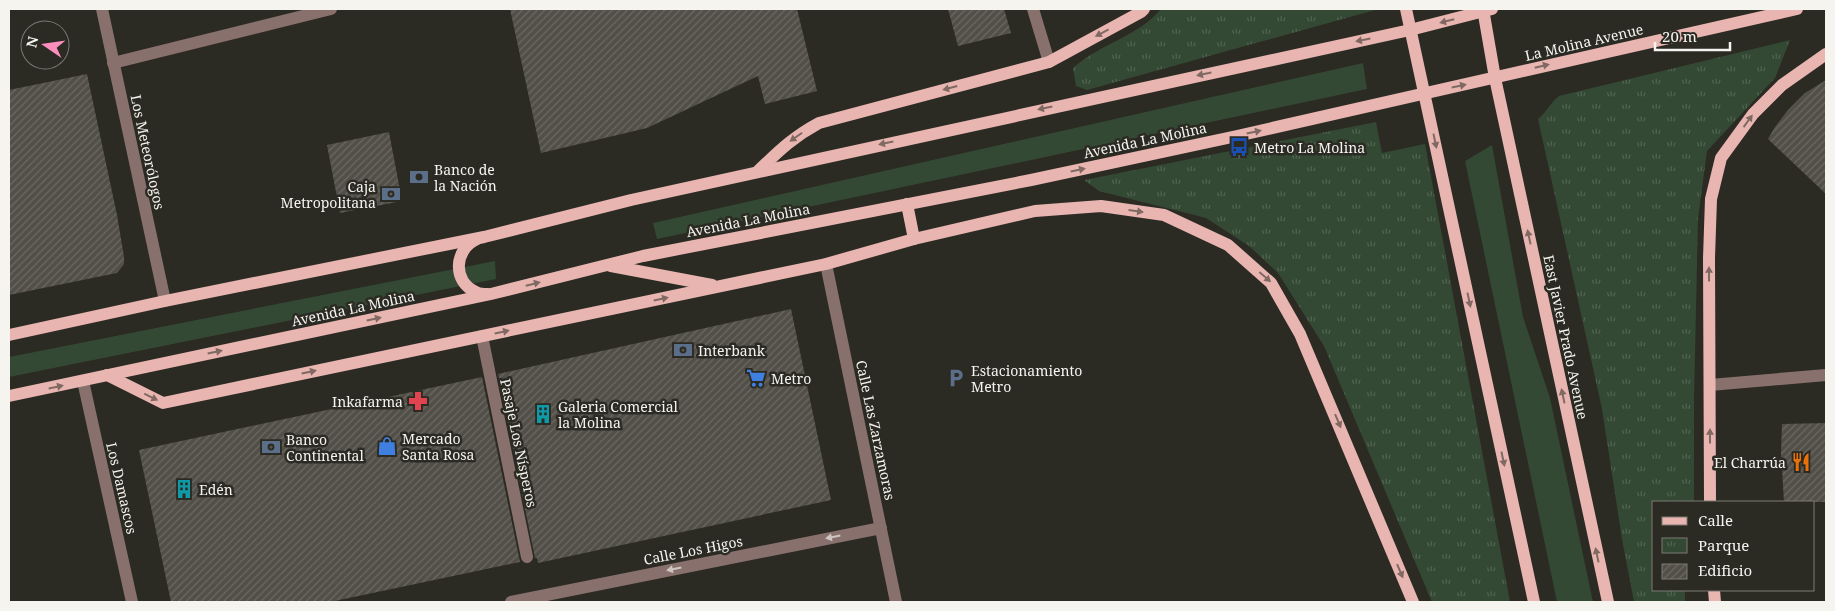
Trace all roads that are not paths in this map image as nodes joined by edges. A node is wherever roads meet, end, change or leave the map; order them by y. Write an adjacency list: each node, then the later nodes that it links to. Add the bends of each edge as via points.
1 (102, 9): 13 (street, Los Meteorólogos)
2 (331, 9): 13 (street)
3 (1033, 9): 12 (street)
4 (1144, 9): 12 (main road, one-way to 12)
5 (1406, 9): 10 (main road)
6 (1747, 9): 9 (main road)
7 (1797, 9): 9 (main road, La Molina Avenue)
8 (1486, 10): 10 (main road, one-way to 10); 14 (main road, East Javier Prado Avenue)
9 (1755, 19): 14 (main road, La Molina Avenue, one-way to 9)
10 (1410, 30): 15 (main road); 16 (main road, one-way to 16)
11 (1826, 54): 30 (main road, one-way to 11, via 1711,199 1721,158 1753,114 1776,91)
12 (1049, 62): 16 (main road, one-way to 16, via 819,123 786,144)
13 (114, 63): 24 (street, Los Meteorólogos)
14 (1495, 78): 15 (main road, Avenida La Molina, one-way to 14); 40 (main road, East Javier Prado Avenue, one-way to 14)
15 (1424, 93): 17 (main road, Avenida La Molina, one-way to 15); 39 (main road, one-way to 39)
16 (757, 172): 18 (main road)
17 (907, 204): 19 (main road); 21 (main road, Avenida La Molina)
18 (484, 236): 23 (main road, via 470,242 460,255 458,270 464,284 476,293); 24 (main road)
19 (914, 239): 20 (main road); 38 (main road, one-way to 38, via 1036,212 1101,206 1164,215 1228,245 1271,283 1300,334)
20 (826, 264): 22 (main road); 33 (street, Calle Las Zarzamoras)
21 (609, 265): 22 (main road); 23 (main road, Avenida La Molina, one-way to 21)
22 (718, 286): 26 (main road, one-way to 22)
23 (491, 294): 27 (main road, Avenida La Molina, one-way to 23)
24 (164, 301): 25 (main road)
25 (9, 335)
26 (482, 336): 27 (main road, one-way to 26, via 163,403); 34 (street, Pasaje Los Nísperos)
27 (107, 375): 29 (main road, Avenida La Molina)
28 (1826, 375): 30 (street)
29 (83, 381): 31 (main road, Avenida La Molina, one-way to 29); 35 (street, Los Damascos)
30 (1710, 385): 32 (main road, one-way to 30)
31 (9, 396)
32 (1710, 501)
33 (881, 528): 36 (street, Calle Los Higos, one-way to 36); 37 (street, Calle Las Zarzamoras)
34 (527, 556)
35 (132, 602)
36 (511, 602)
37 (896, 602)
38 (1413, 602)
39 (1534, 602)
40 (1608, 602)

